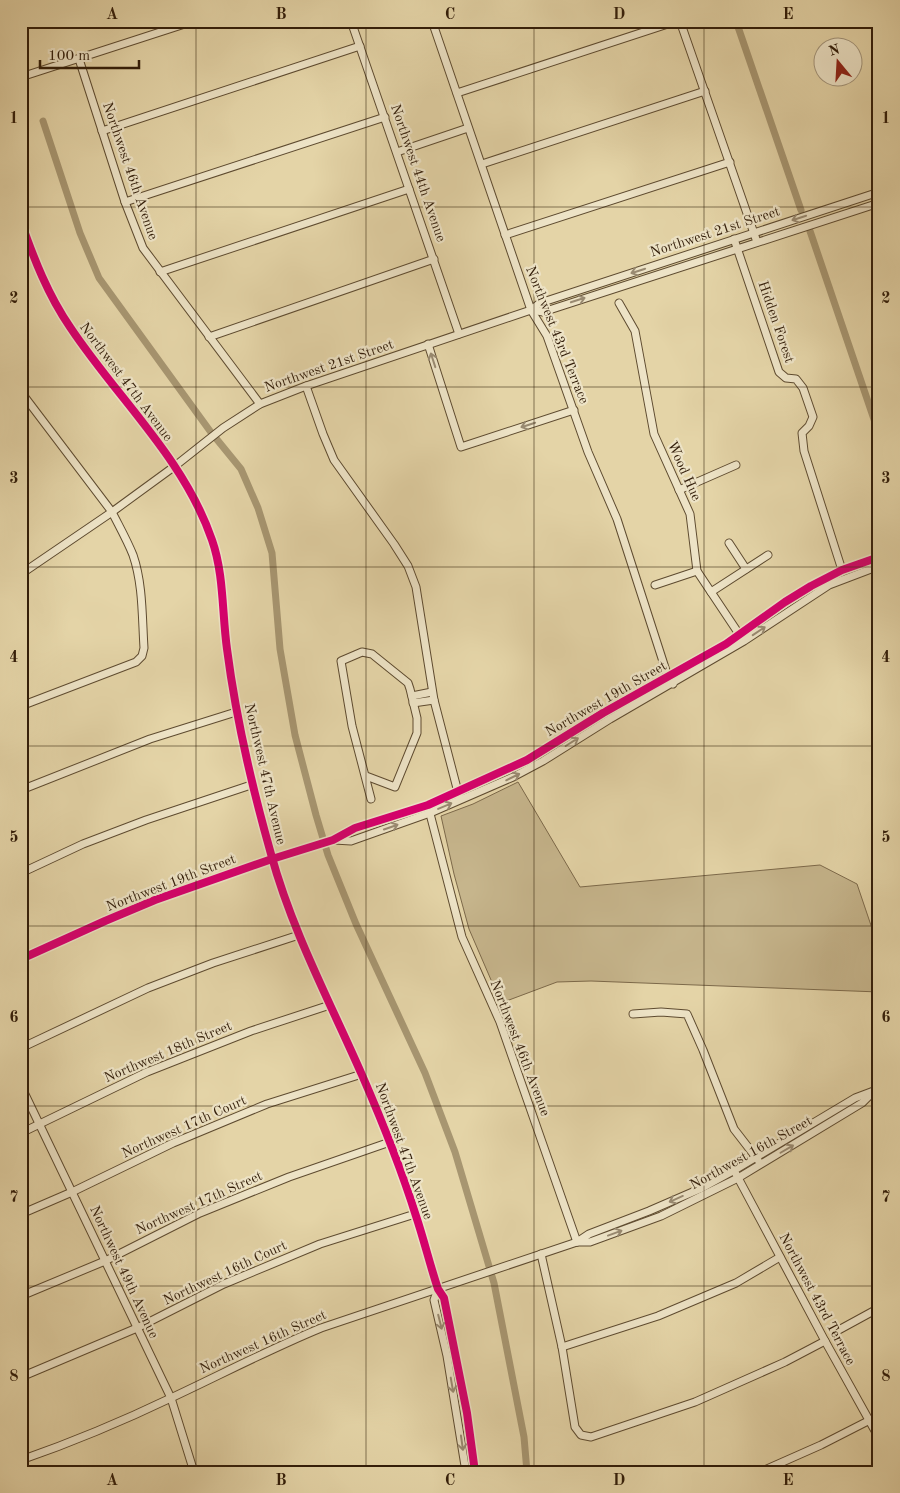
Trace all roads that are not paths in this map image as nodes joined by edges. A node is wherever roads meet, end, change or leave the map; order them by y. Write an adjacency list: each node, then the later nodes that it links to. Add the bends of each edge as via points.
1 (193, 21): 8 (street)
2 (352, 21): 7 (street, Northwest 44th Avenue)
3 (442, 21): 6 (street)
4 (677, 21): 11 (street)
5 (680, 21): 10 (street)
6 (432, 23): 11 (street, Northwest 43rd Terrace)
7 (360, 46): 12 (street, Northwest 44th Avenue); 14 (street)
8 (80, 59): 9 (street); 14 (street, Northwest 46th Avenue)
9 (21, 77)
10 (705, 91): 16 (street); 17 (street)
11 (457, 93): 13 (street, Northwest 43rd Terrace)
12 (385, 117): 15 (street, Northwest 44th Avenue); 20 (street)
13 (468, 128): 15 (street); 17 (street, Northwest 43rd Terrace)
14 (102, 131): 20 (street, Northwest 46th Avenue)
15 (397, 152): 18 (street, Northwest 44th Avenue)
16 (730, 162): 23 (street); 24 (street)
17 (482, 164): 24 (street, Northwest 43rd Terrace)
18 (409, 188): 28 (street, Northwest 44th Avenue); 29 (street)
19 (879, 192): 23 (street, Northwest 21st Street, one-way to 23)
20 (124, 202): 29 (street, Northwest 46th Avenue, via 143,248)
21 (879, 203): 26 (street, Northwest 21st Street)
22 (21, 222): 40 (street, Northwest 47th Avenue, via 41,277 70,328)
23 (754, 233): 25 (street, Northwest 21st Street); 26 (street)
24 (505, 235): 31 (street, Northwest 43rd Terrace)
25 (734, 239): 27 (street, Hidden Forest); 31 (street, Northwest 21st Street, one-way to 31, via 540,303)
26 (757, 242): 27 (street, Northwest 21st Street)
27 (738, 249): 31 (street, Northwest 21st Street, one-way to 27, via 543,312); 48 (street, Hidden Forest, via 778,372 786,378 796,378 813,417 802,433 804,451)
28 (434, 259): 32 (street, Northwest 44th Avenue); 33 (street)
29 (160, 272): 33 (street, Northwest 46th Avenue)
30 (619, 303): 41 (street, Wood Hue, via 635,331 651,424)
31 (531, 310): 32 (street, Northwest 21st Street); 38 (street, Northwest 43rd Terrace, via 547,336)
32 (459, 334): 34 (street, Northwest 21st Street)
33 (209, 337): 37 (street, Northwest 46th Avenue)
34 (428, 344): 35 (street, Northwest 21st Street); 38 (street, one-way to 34, via 460,447)
35 (306, 386): 37 (street, Northwest 21st Street); 55 (street, via 334,460 408,566 416,587)
36 (21, 392): 42 (street)
37 (260, 404): 40 (street, Northwest 21st Street)
38 (574, 410): 54 (street, Northwest 43rd Terrace, via 588,452 617,518)
39 (736, 465): 41 (street)
40 (175, 466): 42 (street, Northwest 21st Street); 58 (street, Northwest 47th Avenue, via 213,541)
41 (679, 490): 49 (street, Wood Hue, via 690,514)
42 (112, 512): 50 (street, Northwest 21st Street); 57 (street, via 133,555 140,585 142,656 136,662)
43 (729, 542): 47 (street)
44 (768, 554): 47 (street)
45 (879, 557): 48 (street, Northwest 19th Street)
46 (879, 566): 53 (street, Northwest 19th Street, one-way to 46, via 829,585)
47 (746, 569): 52 (street)
48 (842, 570): 53 (street, Northwest 19th Street, via 785,602)
49 (697, 571): 51 (street); 52 (street, Wood Hue)
50 (21, 574)
51 (655, 585)
52 (711, 592): 53 (street, Wood Hue)
53 (742, 638): 54 (street, Northwest 19th Street)
54 (670, 680): 59 (street, Northwest 19th Street, via 604,713); 60 (street, Northwest 19th Street, one-way to 54)
55 (433, 696): 56 (street); 64 (street)
56 (412, 699): 61 (street, via 417,733 394,787); 61 (street, via 408,683 372,654 362,652 341,661 352,726)
57 (21, 706)
58 (236, 712): 62 (street, Northwest 47th Avenue); 63 (street, via 150,739)
59 (527, 760): 60 (street); 64 (street, Northwest 19th Street)
60 (531, 768): 64 (street, Northwest 19th Street, one-way to 60)
61 (366, 776): 65 (street)
62 (251, 785): 69 (street, Northwest 47th Avenue); 70 (street, via 83,844)
63 (21, 790)
64 (459, 796): 66 (street, Northwest 19th Street); 67 (street, Northwest 19th Street, one-way to 64)
65 (371, 799)
66 (428, 805): 67 (street, Northwest 46th Avenue); 68 (street, Northwest 19th Street, via 355,828)
67 (430, 813): 68 (street, Northwest 19th Street, one-way to 67, via 351,841); 89 (street, Northwest 46th Avenue, via 462,937 500,1022)
68 (333, 840): 69 (street, Northwest 19th Street)
69 (272, 859): 71 (street, Northwest 47th Avenue); 72 (street, Northwest 19th Street, via 155,900)
70 (21, 873)
71 (299, 935): 73 (street, Northwest 47th Avenue); 75 (street, via 148,988)
72 (21, 960)
73 (330, 1005): 76 (street, Northwest 47th Avenue); 80 (street, Northwest 18th Street, via 251,1031 147,1072)
74 (633, 1014): 83 (street, via 687,1014 734,1129)
75 (21, 1048)
76 (362, 1074): 82 (street, Northwest 47th Avenue); 86 (street, Northwest 17th Court, via 267,1104 172,1143)
77 (21, 1086): 80 (street, Northwest 49th Avenue)
78 (876, 1090): 79 (street); 83 (street, Northwest 16th Street, via 855,1098)
79 (879, 1102)
80 (40, 1125): 81 (street, Northwest 18th Street); 86 (street, Northwest 49th Avenue)
81 (21, 1132)
82 (390, 1142): 88 (street, Northwest 47th Avenue); 92 (street, Northwest 17th Street, via 289,1177 200,1213)
83 (759, 1161): 84 (street, Northwest 16th Street); 85 (street, Northwest 16th Street)
84 (733, 1171): 85 (street, Northwest 43rd Terrace); 89 (street, Northwest 16th Street, one-way to 89, via 657,1208 589,1234)
85 (738, 1178): 89 (street, Northwest 16th Street, one-way to 85, via 590,1242 661,1216); 91 (street, Northwest 43rd Terrace)
86 (72, 1192): 87 (street, Northwest 17th Court); 92 (street, Northwest 49th Avenue)
87 (21, 1214)
88 (415, 1214): 93 (street, Northwest 47th Avenue); 96 (street, Northwest 16th Court, via 311,1248 224,1284)
89 (578, 1242): 90 (street, Northwest 16th Street)
90 (542, 1254): 93 (street, Northwest 16th Street); 99 (street)
91 (780, 1257): 98 (street, Northwest 43rd Terrace); 99 (street, via 736,1283 658,1316)
92 (105, 1261): 94 (street, Northwest 17th Street); 96 (street, Northwest 49th Avenue)
93 (438, 1289): 100 (street, Northwest 47th Avenue, via 444,1298); 101 (street, Northwest 47th Avenue, one-way to 101, via 434,1300); 103 (street, Northwest 16th Street, via 282,1344)
94 (21, 1296)
95 (879, 1308): 97 (street)
96 (137, 1328): 102 (street, Northwest 16th Court); 103 (street, Northwest 49th Avenue)
97 (835, 1332)
98 (825, 1341): 99 (street, via 695,1402 591,1437 581,1435 575,1428); 104 (street, Northwest 43rd Terrace)
99 (562, 1347)
100 (456, 1354): 101 (street); 109 (street, Northwest 47th Avenue)
101 (447, 1356): 108 (street, Northwest 47th Avenue, one-way to 108)
102 (21, 1377)
103 (171, 1398): 106 (street, Northwest 16th Street, via 67,1444); 107 (street, Northwest 49th Avenue)
104 (870, 1420): 105 (street, Northwest 43rd Terrace); 110 (street)
105 (879, 1438)
106 (21, 1460)
107 (194, 1472)
108 (466, 1472)
109 (475, 1472)
110 (760, 1472)

